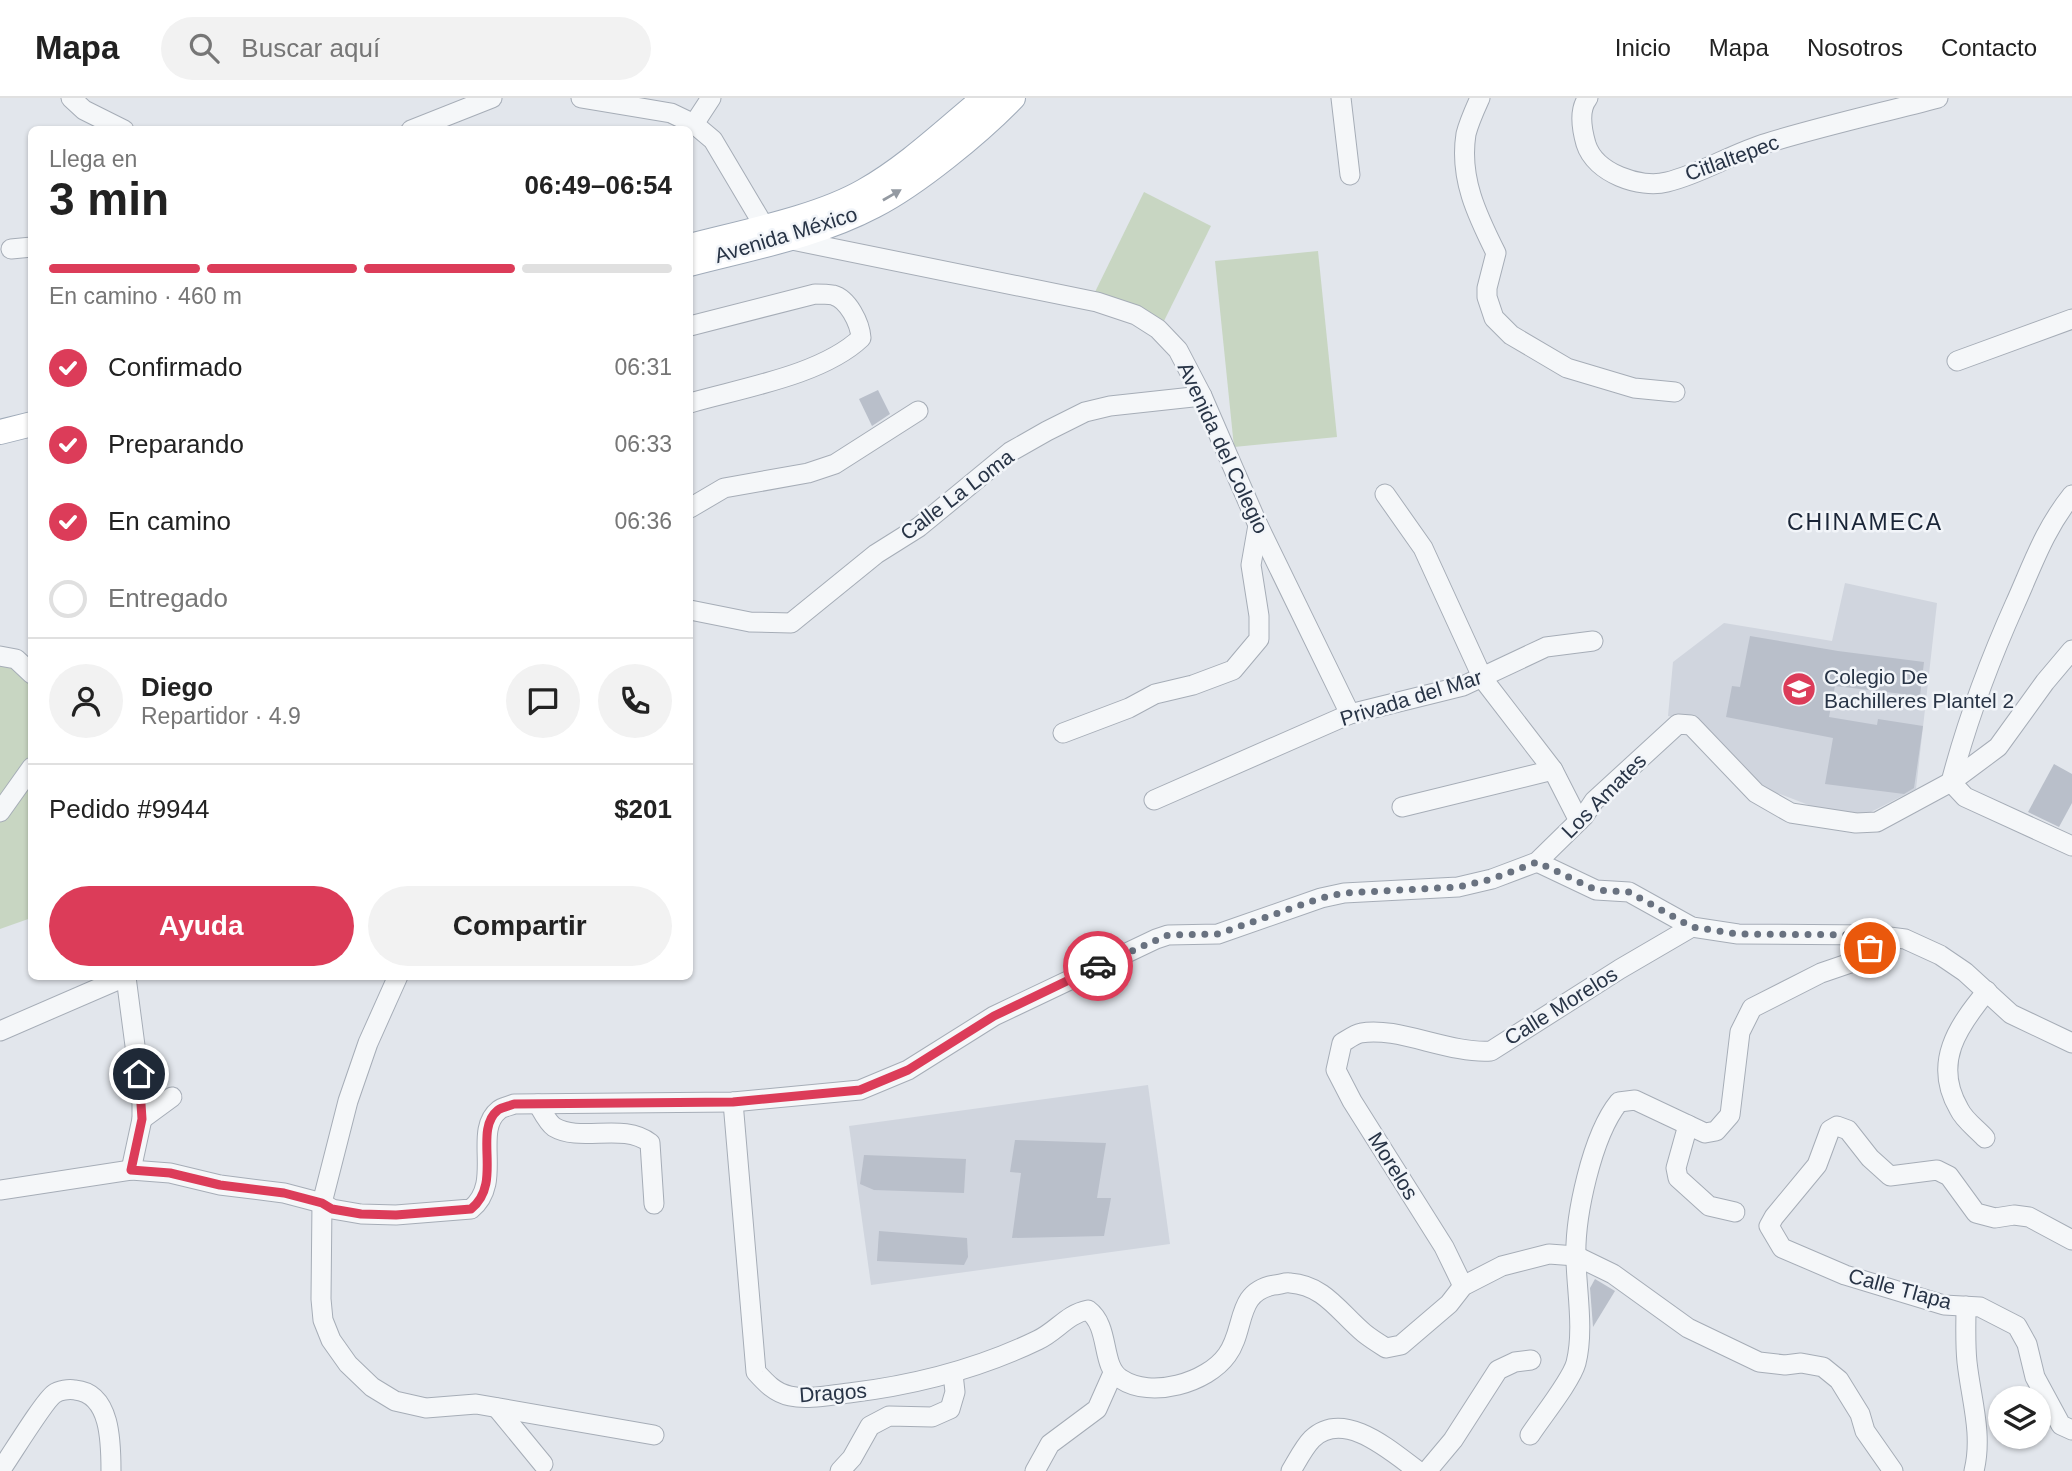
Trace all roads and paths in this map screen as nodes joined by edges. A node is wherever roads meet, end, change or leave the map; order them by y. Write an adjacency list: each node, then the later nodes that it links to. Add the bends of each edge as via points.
1 (71, 98): 12 (street)
2 (492, 98): 13 (street)
3 (581, 98): 11 (street, via 671,113)
4 (711, 98): 11 (street)
5 (984, 98): 15 (main road, Avenida México, via 894,172 862,192)
6 (1013, 98): 16 (main road, Avenida México, one-way to 6, via 873,207 907,187)
7 (1341, 98): 14 (street)
8 (1480, 98): 24 (street, via 1466,132 1464,171 1475,211 1496,253 1487,288 1494,318 1511,335 1567,368 1634,388)
9 (1588, 98): 10 (street, Citlaltepec, via 1582,114 1584,138 1601,166 1623,177 1666,183 1765,144)
10 (1938, 98)
11 (694, 124): 15 (street, via 713,140)
12 (116, 126)
13 (421, 126)
14 (1350, 175)
15 (764, 226): 16 (street, Avenida del Colegio); 17 (main road, Avenida México)
16 (787, 239): 20 (main road, Avenida México); 25 (street, Avenida del Colegio, via 1097,302 1136,315 1178,350)
17 (693, 245)
18 (28, 247): 19 (street)
19 (11, 249)
20 (693, 263)
21 (2072, 319): 23 (street)
22 (693, 325): 26 (street, via 814,294 834,295 843,300 860,326 861,338 846,352 818,366)
23 (1957, 361)
24 (1675, 392)
25 (1202, 396): 33 (street, Avenida del Colegio); 34 (street, Calle La Loma, via 1110,406 1085,412 1047,431 982,474 791,623 750,622)
26 (693, 402)
27 (918, 411): 32 (street, via 835,464 724,488)
28 (28, 425): 29 (main road)
29 (0, 432)
30 (1385, 494): 39 (street, via 1423,548)
31 (2072, 495): 44 (street, via 2052,521 1991,656)
32 (693, 506)
33 (1258, 525): 40 (street, Avenida del Colegio); 41 (street, via 1251,565 1259,639 1233,670 1155,694)
34 (693, 611)
35 (1593, 641): 39 (street, Privada del Mar, via 1546,647)
36 (2072, 650): 44 (street, Los Amates, via 1998,747)
37 (8, 658): 38 (street)
38 (28, 671)
39 (1483, 679): 40 (street, Privada del Mar); 42 (street)
40 (1350, 714): 45 (street, Privada del Mar)
41 (1063, 733)
42 (1553, 771): 46 (street); 48 (street)
43 (28, 773): 47 (street)
44 (1951, 782): 48 (street, Los Amates, via 1877,822 1791,813 1756,793 1691,725 1678,724 1594,801); 49 (street, via 1965,797)
45 (1154, 800)
46 (1402, 807)
47 (0, 812)
48 (1579, 821): 50 (street, Los Amates)
49 (2072, 846)
50 (1537, 862): 51 (street, via 1596,890 1629,892); 61 (street, Los Amates, via 1458,887 1344,893 1218,934 1168,935 994,1016 908,1070 860,1090)
51 (1692, 927): 52 (street, via 1738,934); 58 (street, Calle Morelos, via 1490,1051 1360,1033)
52 (1874, 935): 56 (street, via 1905,939 1940,955); 64 (street, via 1868,953 1859,960 1821,973 1752,1008 1740,1032 1730,1115 1716,1131 1705,1133)
53 (119, 980): 57 (street)
54 (126, 980): 63 (street)
55 (396, 980): 68 (street, via 348,1101)
56 (1987, 991): 59 (street, via 2011,1014); 65 (street, via 1960,1024 1949,1051 1948,1079 1959,1110)
57 (0, 1031)
58 (1342, 1043): 73 (street, Morelos, via 1336,1070)
59 (2072, 1043)
60 (172, 1097): 63 (street)
61 (733, 1102): 62 (street, Los Amates); 77 (street, Dragos, via 757,1372 769,1388 790,1396 821,1396 900,1387)
62 (538, 1104): 68 (street, Los Amates, via 514,1104 499,1110 489,1123 487,1187 481,1202 471,1209 361,1214); 69 (street, via 553,1126 639,1135 650,1143)
63 (142, 1119): 66 (street)
64 (1688, 1125): 70 (street, via 1676,1168 1678,1178 1709,1206); 72 (street, via 1635,1100 1619,1102 1609,1113 1584,1184)
65 (1985, 1138)
66 (131, 1170): 67 (street); 68 (street, via 170,1173)
67 (0, 1190)
68 (322, 1203): 78 (street, via 323,1320 348,1364 372,1387 396,1401 426,1408 475,1404)
69 (654, 1204)
70 (1735, 1212)
71 (2072, 1240): 74 (street, Calle Tlapa, via 2029,1217 1995,1219 1976,1213 1949,1177 1937,1170 1890,1176 1848,1130 1837,1126 1830,1130 1817,1165 1769,1226 1782,1248 1845,1275 1944,1305)
72 (1576, 1256): 73 (street, via 1549,1254 1502,1266); 81 (street, via 1579,1348 1575,1366); 90 (street, via 1613,1275 1688,1328 1759,1362 1823,1367 1839,1380 1865,1431)
73 (1463, 1286): 76 (street, via 1401,1345 1386,1348 1327,1296 1290,1283 1260,1288 1246,1303 1227,1356 1191,1383 1138,1387)
74 (1966, 1306): 79 (street, via 1980,1307 2017,1326 2035,1377 2061,1425); 91 (street, Calle Tlapa, via 1967,1359 1979,1451)
75 (1531, 1360): 89 (street, via 1499,1370)
76 (1113, 1373): 77 (street, Dragos, via 1099,1318 1088,1310 1074,1312 1041,1339); 86 (street, via 1097,1409 1050,1444)
77 (953, 1374): 85 (street, via 955,1392 950,1409 932,1417 889,1416 870,1426)
78 (497, 1408): 80 (street); 82 (street)
79 (2072, 1430)
80 (654, 1435)
81 (1530, 1435)
82 (543, 1464)
83 (0, 1471): 84 (street, via 54,1394 70,1389 85,1391 105,1412)
84 (111, 1471)
85 (840, 1471)
86 (1035, 1471)
87 (1291, 1471): 88 (street, via 1313,1438 1335,1428 1358,1432)
88 (1418, 1471)
89 (1427, 1471)
90 (1893, 1471)
91 (1973, 1471)

